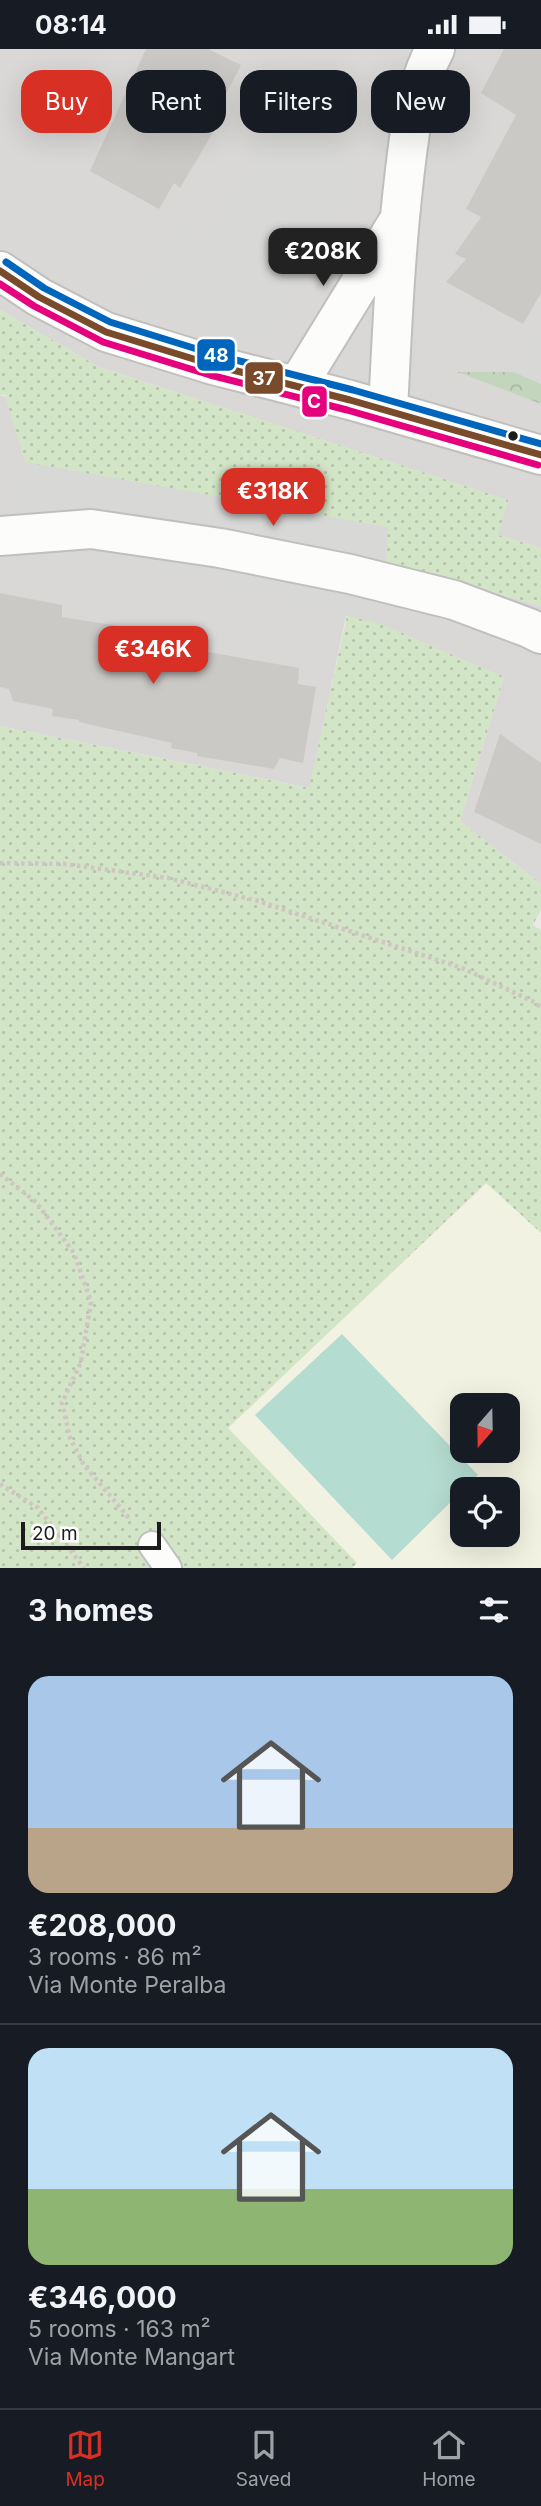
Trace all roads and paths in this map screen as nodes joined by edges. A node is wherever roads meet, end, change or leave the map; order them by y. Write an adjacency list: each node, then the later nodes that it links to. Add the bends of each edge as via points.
1 (435, 49): 2 (street, via 424,69 410,134)
2 (399, 221): 4 (street); 5 (street)
3 (0, 271): 4 (street, via 106,332)
4 (297, 386): 5 (street)
5 (388, 410): 6 (street)
6 (541, 455)
7 (0, 536): 8 (street, via 91,529 220,548 350,573 454,600)
8 (541, 634)
9 (0, 863): 10 (path, via 65,864 155,876 258,901 462,968)
10 (541, 1007)
11 (0, 1174): 13 (path, via 36,1202 74,1253 91,1301 81,1362 62,1403 70,1439 84,1465)
12 (0, 1484): 14 (path, via 38,1508)
13 (152, 1545): 15 (lane)
14 (84, 1568)
15 (167, 1568)

